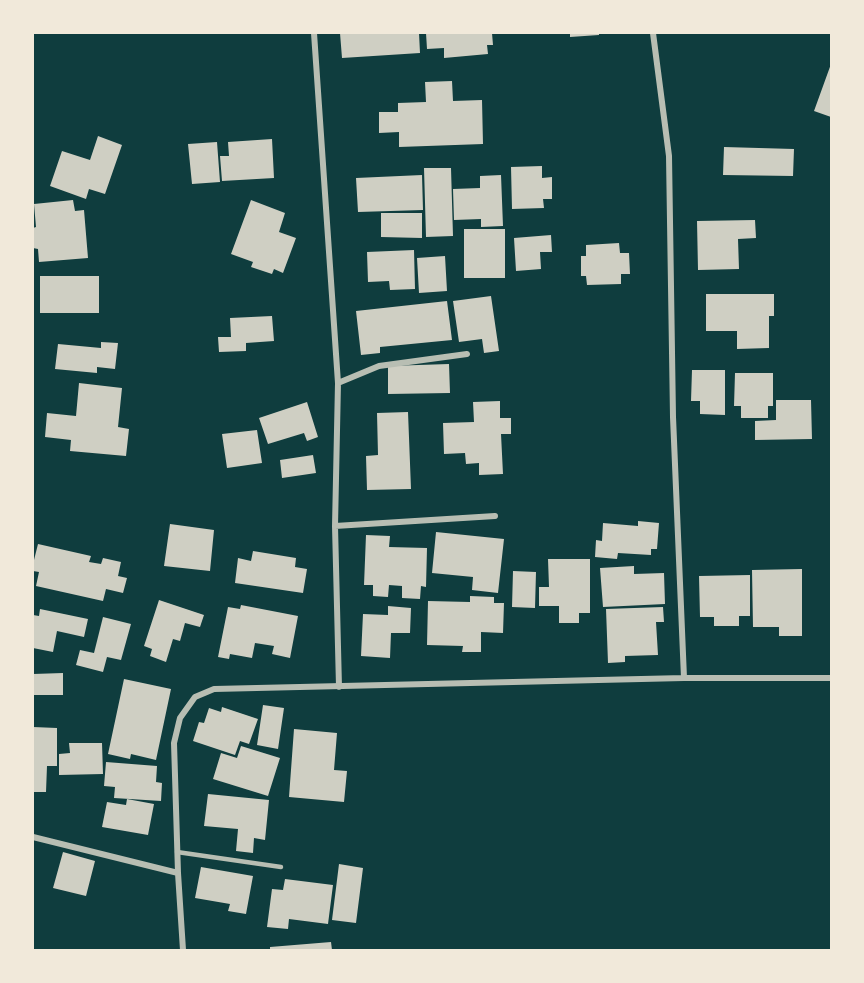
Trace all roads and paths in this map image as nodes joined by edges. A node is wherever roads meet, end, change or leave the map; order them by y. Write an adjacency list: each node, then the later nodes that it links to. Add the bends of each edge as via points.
1 (314, 33): 4 (street)
2 (653, 33): 7 (street, via 669,156 673,417)
3 (467, 354): 4 (street, via 379,366)
4 (338, 382): 6 (street)
5 (495, 516): 6 (street)
6 (335, 526): 9 (street)
7 (684, 678): 8 (street); 9 (street)
8 (831, 678)
9 (339, 687): 11 (street, via 214,689 195,697 180,718 174,743)
10 (33, 837): 13 (street)
11 (177, 852): 12 (lane); 13 (street)
12 (281, 867)
13 (178, 873): 14 (street)
14 (183, 950)

